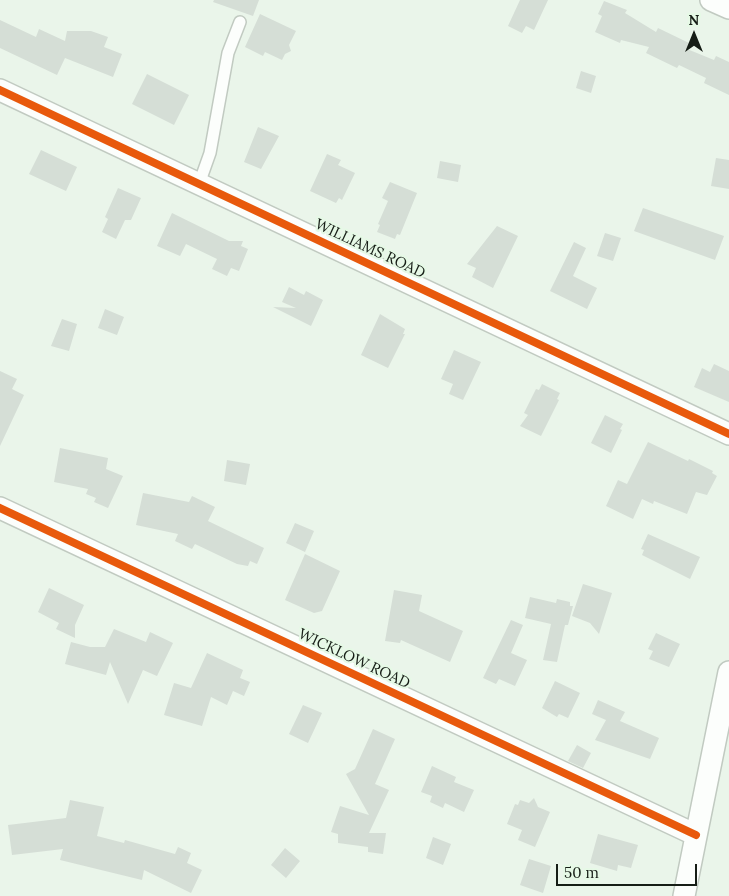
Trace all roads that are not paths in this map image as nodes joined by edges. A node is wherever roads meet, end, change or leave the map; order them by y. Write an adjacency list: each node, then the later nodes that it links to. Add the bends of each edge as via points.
1 (711, 0): 2 (street)
2 (729, 8)
3 (240, 22): 5 (lane, via 228,53 210,153)
4 (0, 90): 5 (street, WILLIAMS ROAD)
5 (200, 184): 6 (street, WILLIAMS ROAD)
6 (729, 434)
7 (0, 508): 9 (street, WICKLOW ROAD)
8 (729, 672): 9 (street)
9 (696, 835): 10 (street)
10 (684, 896)

